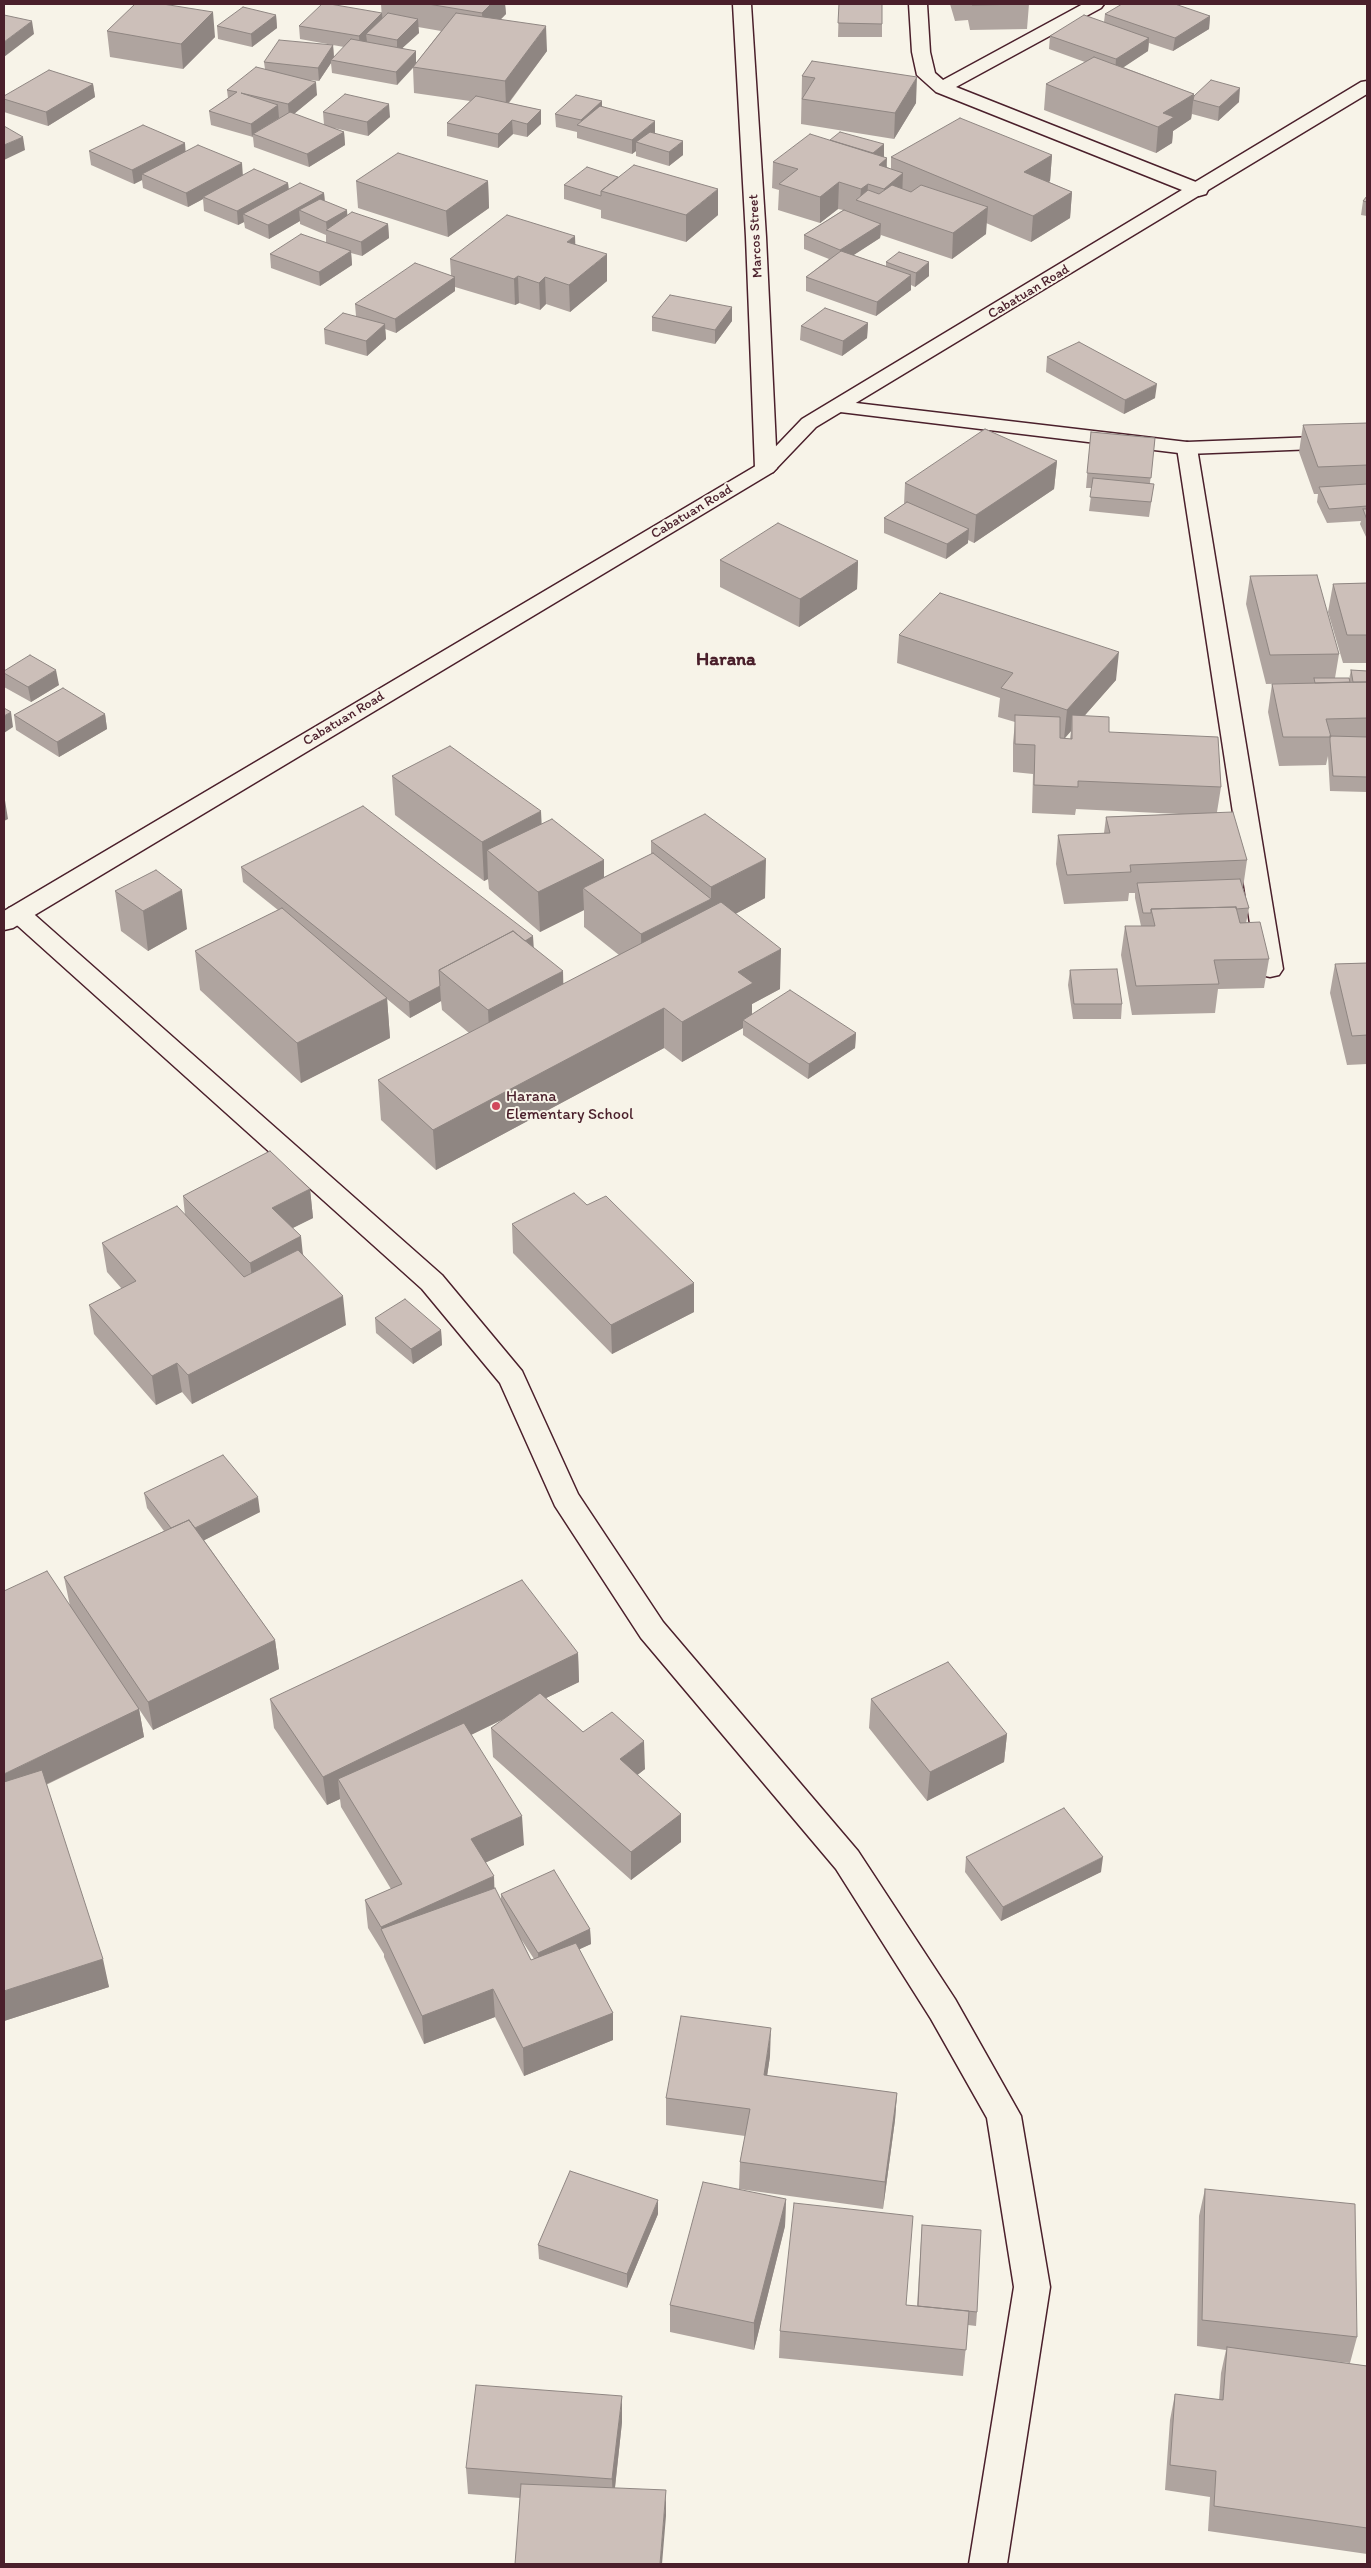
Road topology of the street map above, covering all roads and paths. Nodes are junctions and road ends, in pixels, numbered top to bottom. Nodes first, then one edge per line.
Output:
1 (742, 4) edge
2 (918, 4) edge
3 (1094, 4) edge
4 (1367, 86) edge
5 (942, 88) junction
6 (1199, 190) junction
7 (839, 407) junction
8 (1367, 441) edge
9 (1187, 448) junction
10 (766, 468) junction
11 (11, 917) edge
12 (1270, 969) edge
13 (988, 2564) edge

1 - 10 main road, Marcos Street
2 - 5 main road
3 - 5 main road
4 - 6 main road, Cabatuan Road
5 - 6 main road
6 - 7 main road, Cabatuan Road
7 - 9 main road
7 - 10 main road, Cabatuan Road
8 - 9 main road
9 - 12 main road
10 - 11 main road, Cabatuan Road
11 - 13 main road

